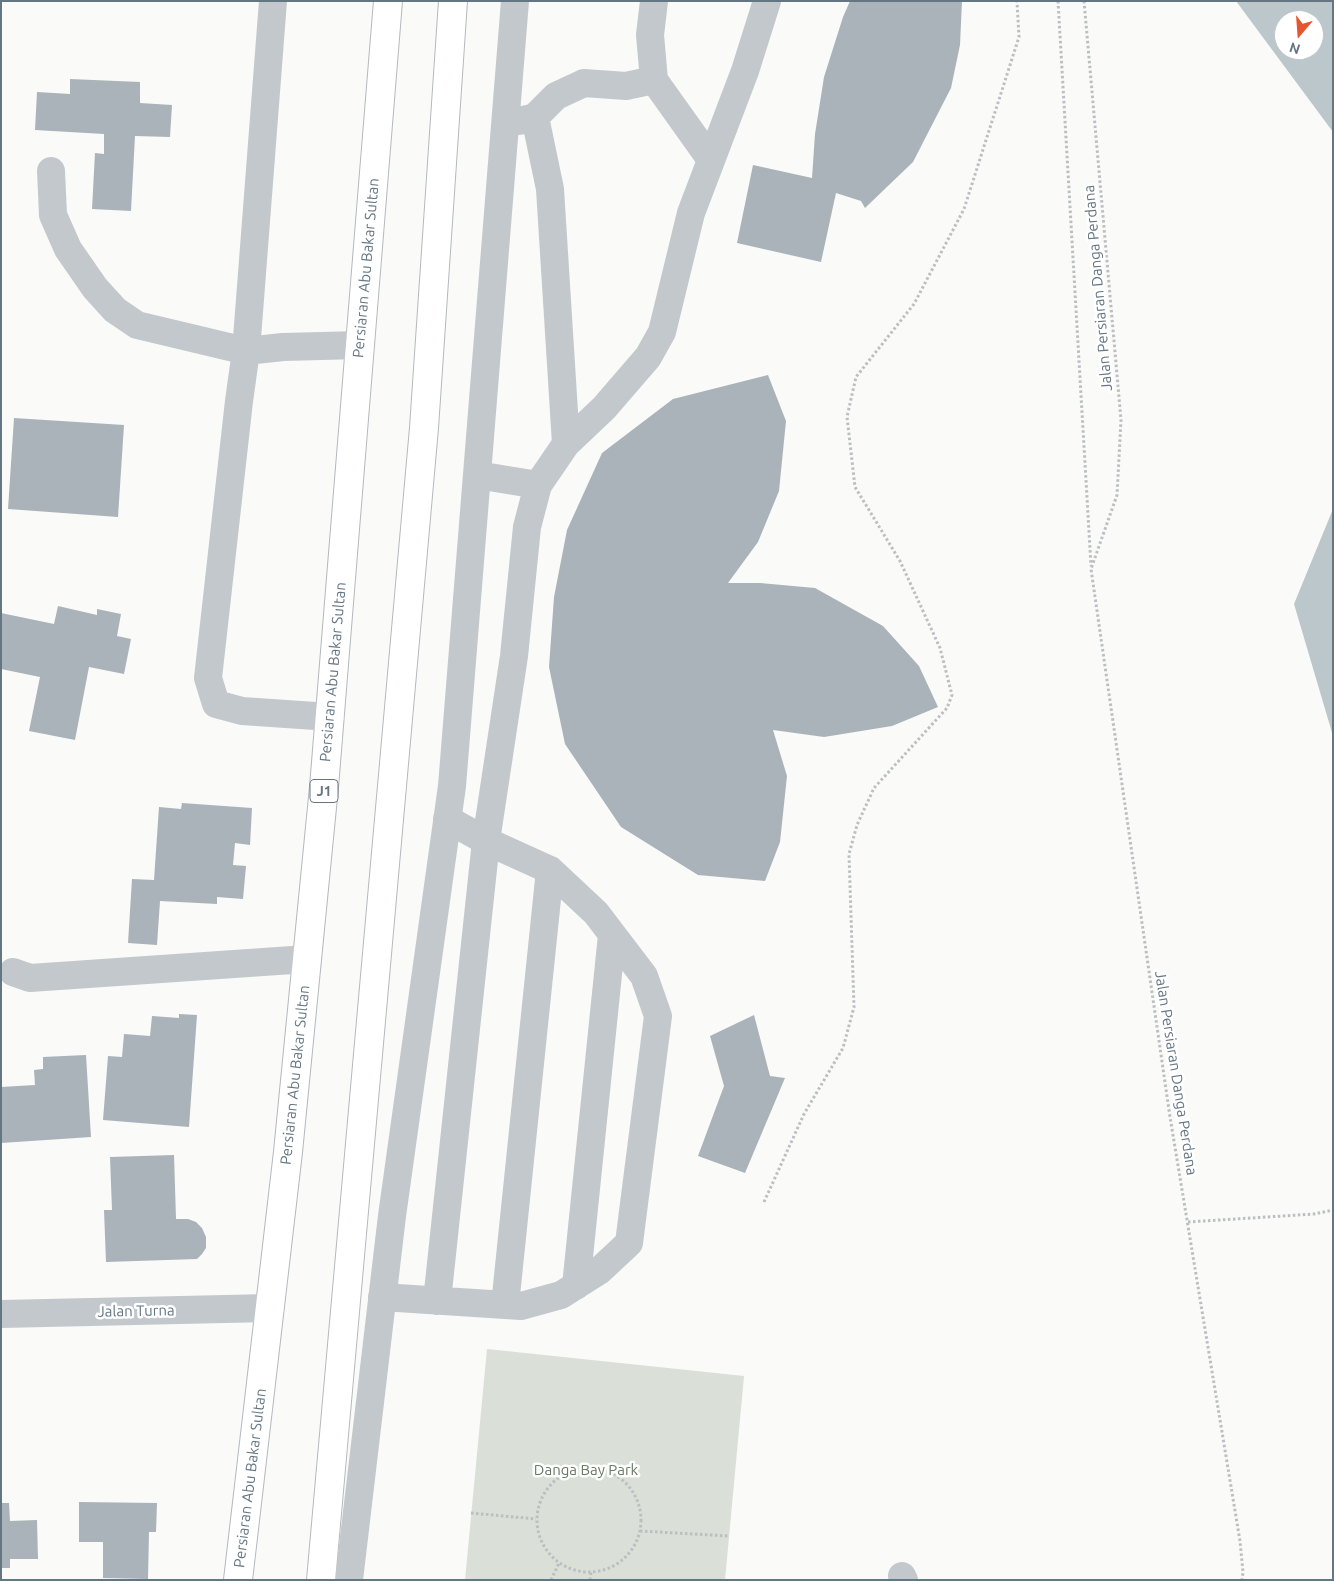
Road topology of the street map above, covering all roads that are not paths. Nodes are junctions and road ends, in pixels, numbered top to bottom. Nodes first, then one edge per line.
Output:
1 (272, 1) edge
2 (388, 1) edge
3 (453, 1) edge
4 (515, 1) edge
5 (654, 1) edge
6 (767, 1) edge
7 (654, 80) junction
8 (535, 118) junction
9 (505, 124) junction
10 (711, 160) junction
11 (51, 171) dead end
12 (360, 345) junction
13 (246, 351) junction
14 (566, 444) junction
15 (477, 475) junction
16 (538, 486) junction
17 (330, 717) junction
18 (447, 819) junction
19 (486, 841) junction
20 (550, 870) junction
21 (612, 935) junction
22 (307, 959) junction
23 (13, 972) dead end
24 (576, 1286) junction
25 (382, 1297) junction
26 (437, 1301) junction
27 (505, 1305) junction
28 (270, 1308) junction
29 (1, 1314) edge
30 (238, 1580) edge
31 (321, 1580) edge
32 (349, 1580) edge

1 - 13 street
2 - 12 highway, Persiaran Abu Bakar Sultan / J1
3 - 31 highway
4 - 9 street
5 - 7 street
6 - 10 street
7 - 8 street
7 - 10 street
8 - 9 street
8 - 14 street
9 - 15 street
10 - 14 street
11 - 13 street
12 - 13 street
12 - 17 highway, Persiaran Abu Bakar Sultan / J1
13 - 17 street
14 - 16 street
15 - 16 street
15 - 18 street
16 - 19 street
17 - 22 highway, Persiaran Abu Bakar Sultan / J1
18 - 19 street
18 - 25 street
19 - 20 street
19 - 26 street
20 - 21 street
20 - 27 street
21 - 24 street
21 - 24 street
22 - 23 street
22 - 28 highway, Persiaran Abu Bakar Sultan / J1
24 - 27 street
25 - 26 street
25 - 32 street
26 - 27 street
28 - 29 street, Jalan Turna
28 - 30 highway, Persiaran Abu Bakar Sultan / J1

